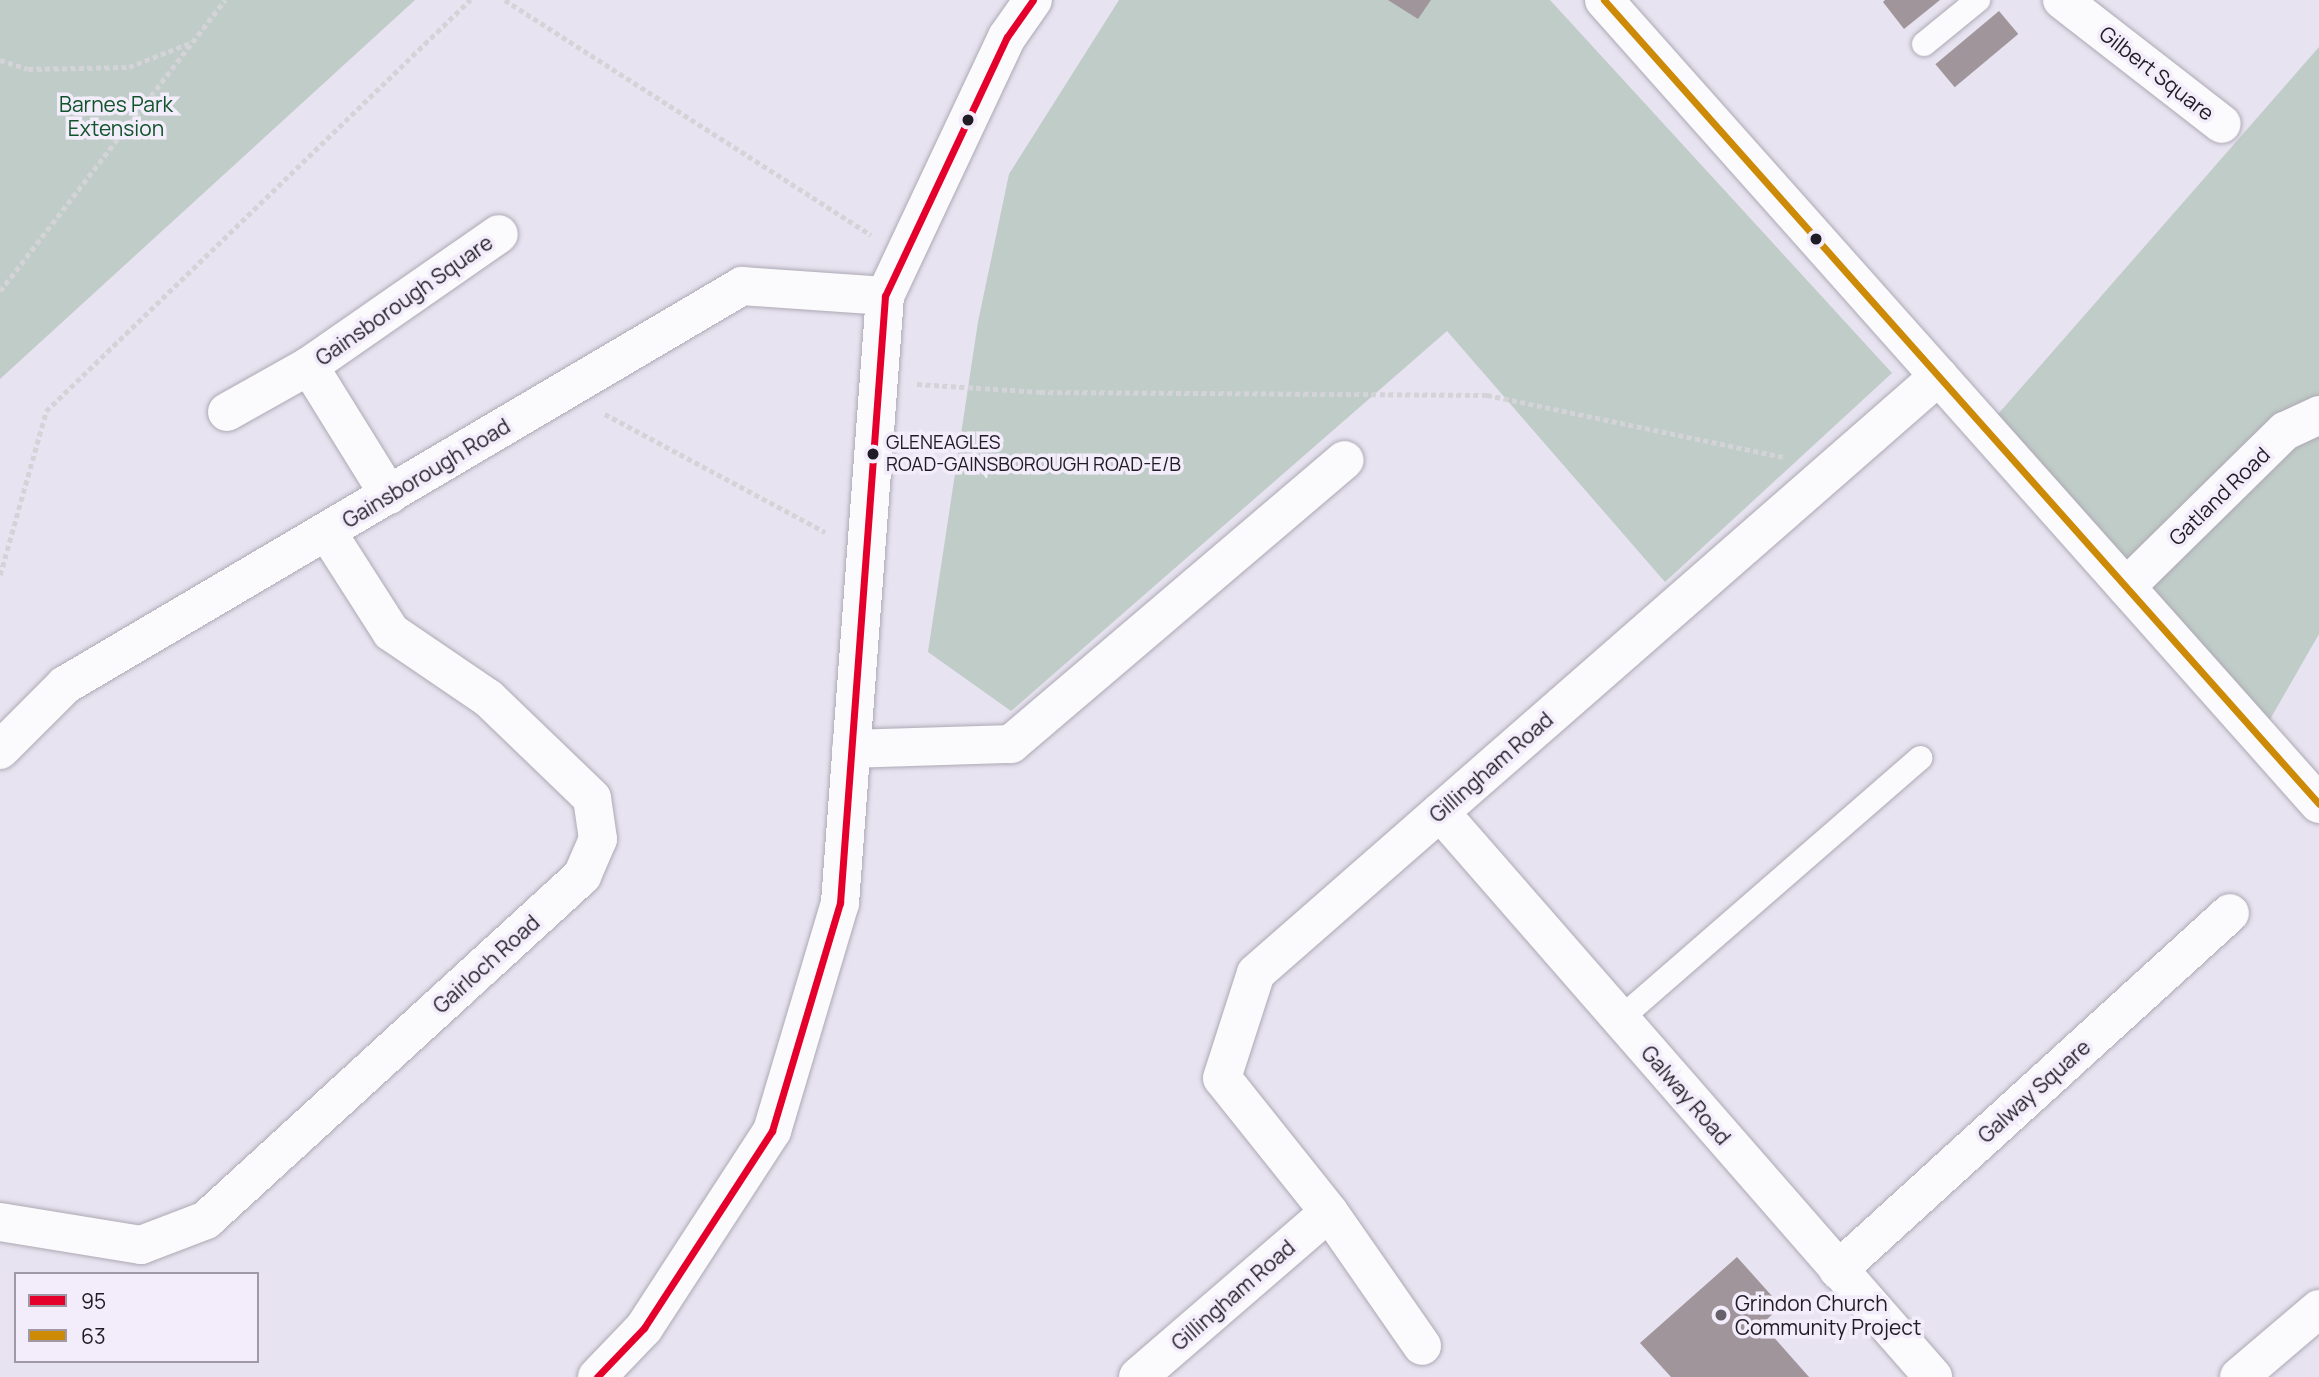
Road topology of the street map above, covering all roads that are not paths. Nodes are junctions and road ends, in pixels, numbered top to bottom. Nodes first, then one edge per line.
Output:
1 (1033, 0) edge
2 (1604, 0) edge
3 (1978, 0) edge
4 (2087, 7) edge
5 (1924, 44) dead end
6 (2222, 124) dead end
7 (499, 234) dead end
8 (885, 296) junction
9 (309, 366) junction
10 (1939, 376) junction
11 (227, 412) dead end
12 (2319, 415) edge
13 (1345, 460) dead end
14 (388, 495) junction
15 (327, 532) junction
16 (2126, 587) junction
17 (851, 749) junction
18 (0, 750) edge
19 (1920, 758) dead end
20 (2319, 804) edge
21 (1440, 812) junction
22 (2230, 913) dead end
23 (1620, 1019) junction
24 (1329, 1212) junction
25 (0, 1222) edge
26 (1838, 1270) junction
27 (2319, 1309) edge
28 (1422, 1346) dead end
29 (2242, 1376) edge
30 (597, 1377) edge
31 (1138, 1377) edge
32 (1933, 1377) edge

1 - 8 street
2 - 10 street
3 - 5 lane
4 - 6 street, Gilbert Square
7 - 9 street, Gainsborough Square
8 - 14 street, Gainsborough Road
8 - 17 street
9 - 11 street, Gainsborough Square
9 - 14 street, Gainsborough Square
10 - 16 street
10 - 21 street, Gillingham Road
12 - 16 street, Gatland Road
13 - 17 street
14 - 15 street, Gainsborough Road
15 - 18 street, Gainsborough Road
15 - 25 street, Gairloch Road
16 - 20 street
17 - 30 street
19 - 23 lane
21 - 23 street, Galway Road
21 - 24 street, Gillingham Road
22 - 26 street, Galway Square
23 - 26 street, Galway Road
24 - 28 street, Gillingham Road
24 - 31 street, Gillingham Road
26 - 32 street, Galway Road
27 - 29 street

